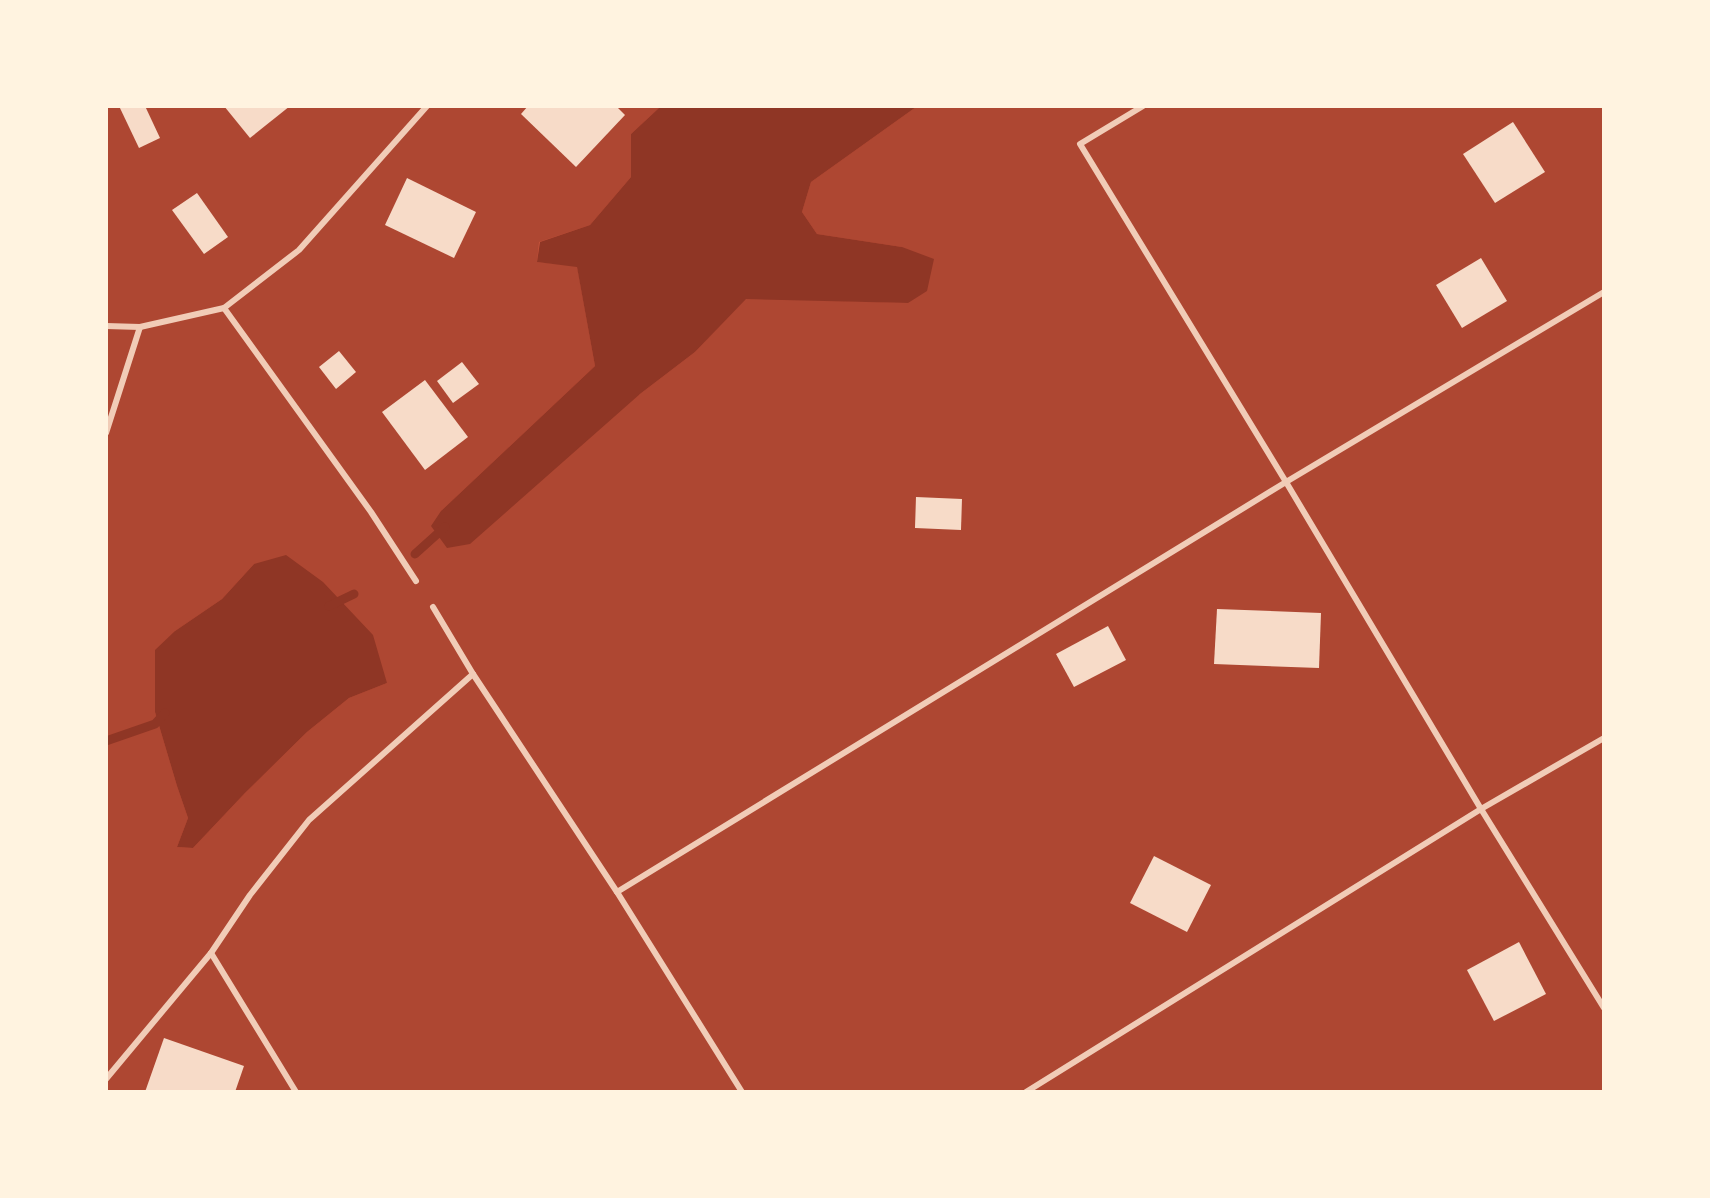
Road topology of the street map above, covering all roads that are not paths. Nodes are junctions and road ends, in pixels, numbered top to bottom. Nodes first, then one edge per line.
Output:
1 (427, 106) edge
2 (1143, 106) edge
3 (1604, 292) edge
4 (224, 308) junction
5 (106, 326) edge
6 (140, 327) junction
7 (106, 433) edge
8 (1286, 482) junction
9 (416, 581) dead end
10 (433, 607) dead end
11 (473, 674) junction
12 (1604, 738) edge
13 (1481, 809) junction
14 (617, 892) junction
15 (211, 953) junction
16 (1604, 1008) edge
17 (106, 1079) edge
18 (296, 1092) edge
19 (742, 1092) edge
20 (1026, 1092) edge

1 - 4 street
2 - 8 street
3 - 8 street
4 - 6 street
4 - 9 street
5 - 6 street
6 - 7 street
8 - 13 street
8 - 14 street
10 - 11 street
11 - 14 street
11 - 15 street
12 - 13 street
13 - 16 street
13 - 20 street
14 - 19 street
15 - 17 street
15 - 18 street

